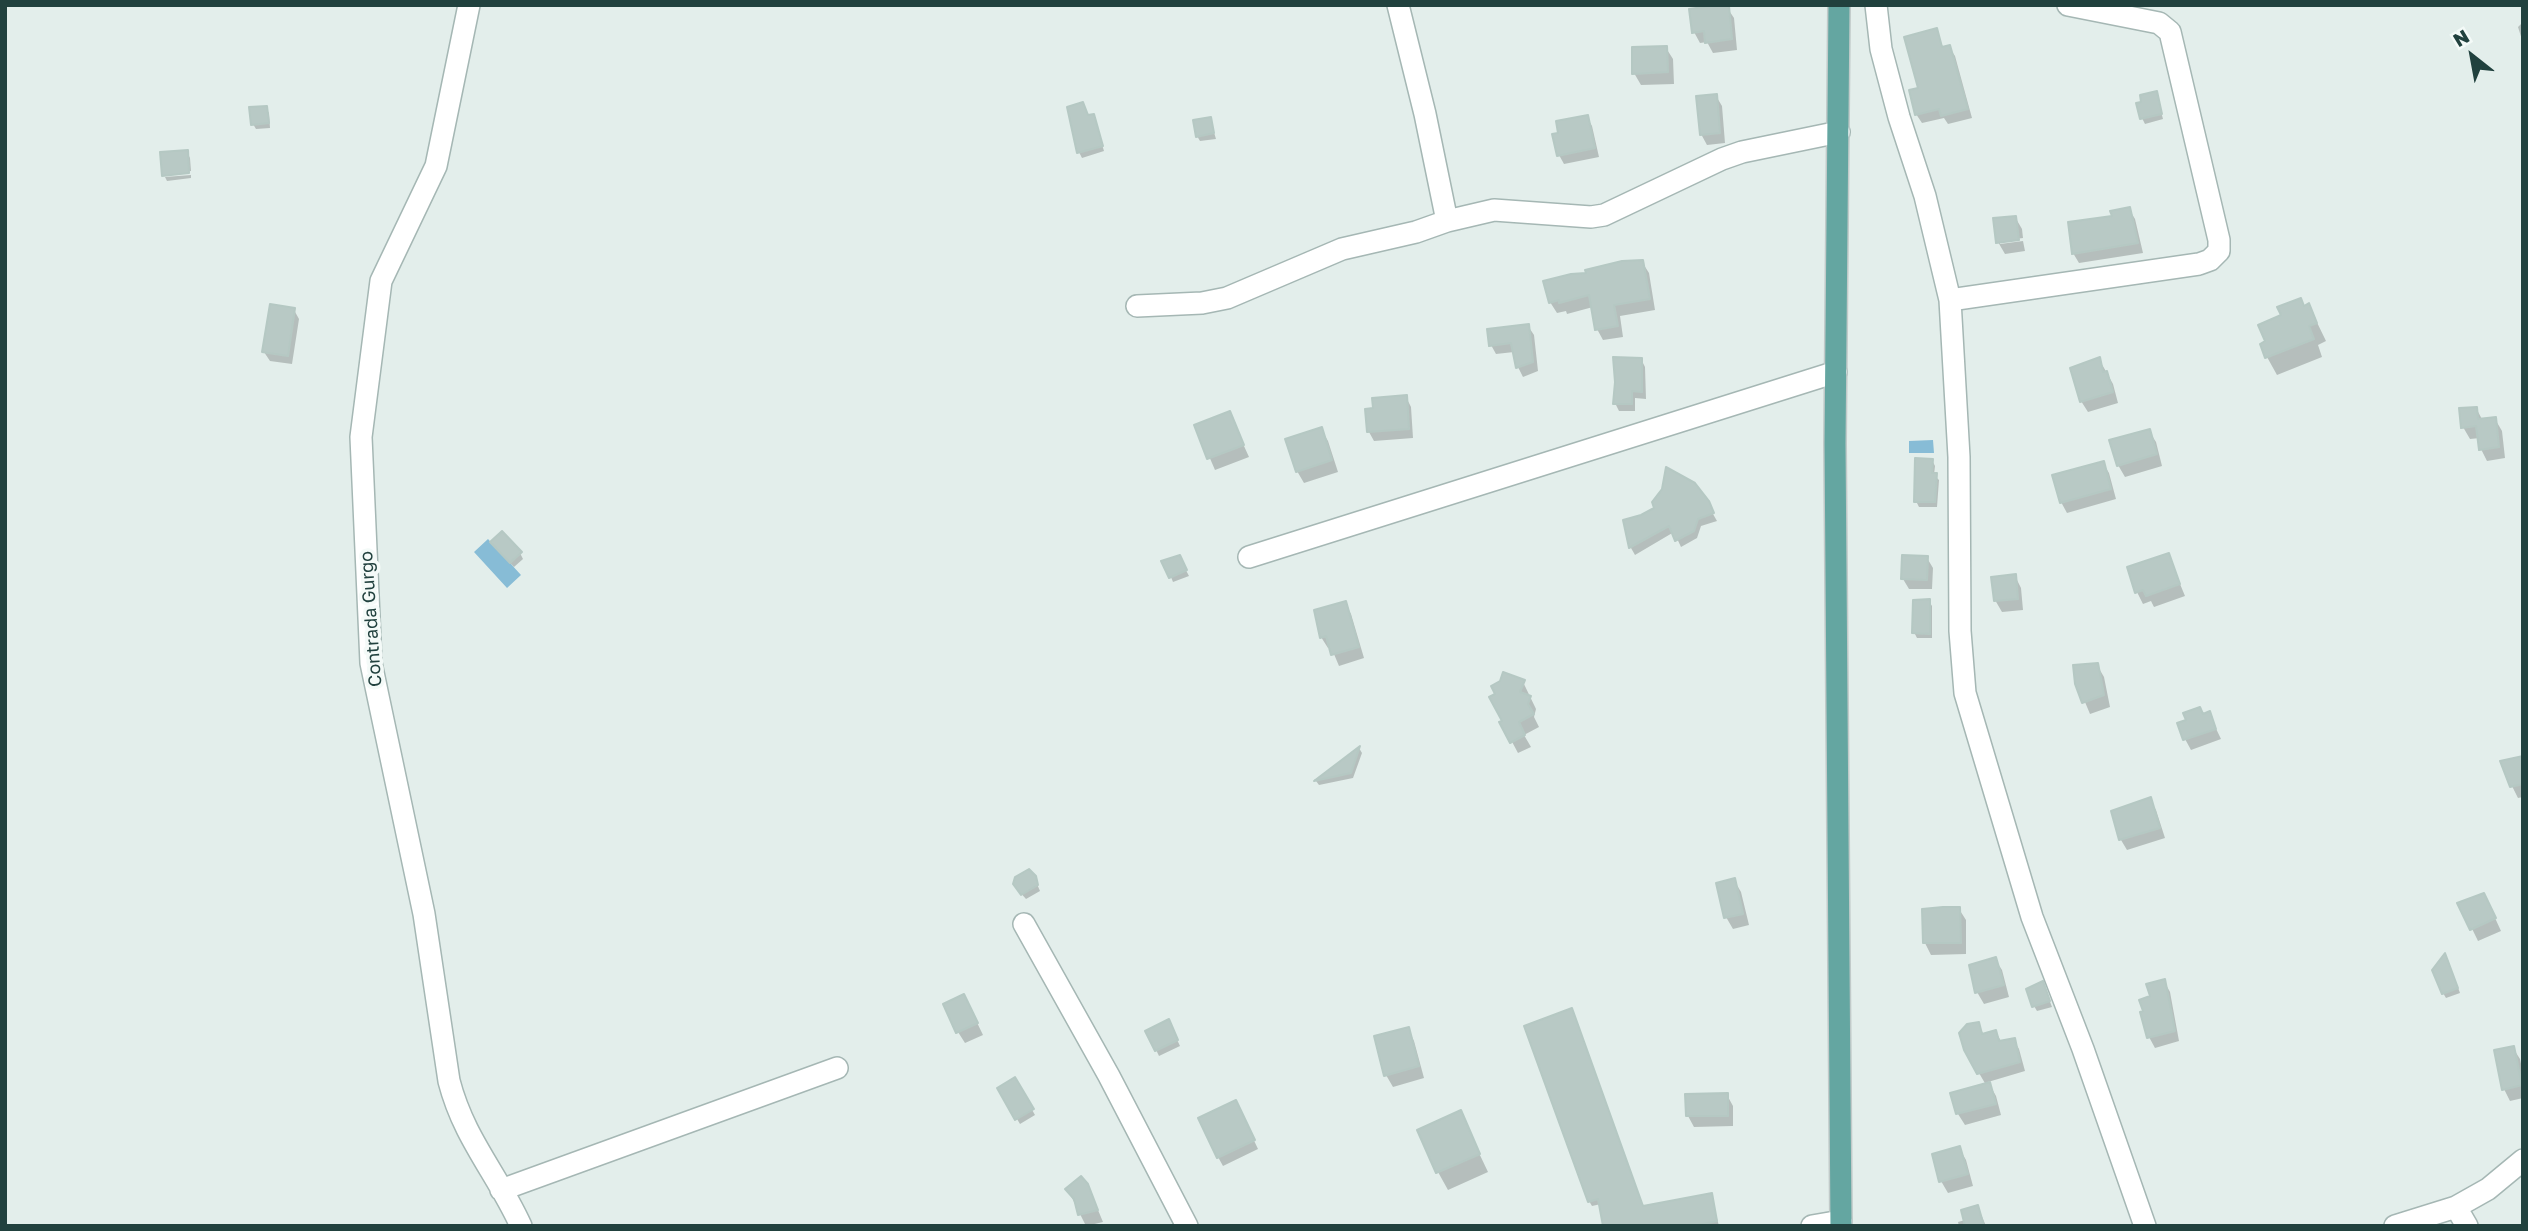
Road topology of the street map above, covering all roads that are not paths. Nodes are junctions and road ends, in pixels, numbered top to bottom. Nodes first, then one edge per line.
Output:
1 (469, 5) edge
2 (1398, 5) edge
3 (1839, 5) edge
4 (1876, 5) edge
5 (2068, 5) edge
6 (1839, 132) junction
7 (1447, 221) junction
8 (1950, 300) junction
9 (1137, 306) dead end
10 (1836, 372) junction
11 (1249, 557) dead end
12 (1024, 924) dead end
13 (837, 1068) dead end
14 (2523, 1160) edge
15 (501, 1190) junction
16 (2462, 1217) edge
17 (1841, 1223) edge
18 (521, 1226) edge
19 (1187, 1226) edge
20 (1812, 1226) edge
21 (2145, 1226) edge
22 (2395, 1226) edge

1 - 15 street, Contrada Gurgo
2 - 7 street
3 - 6 main road
4 - 8 street
5 - 8 street
6 - 7 street
6 - 10 main road
7 - 9 street
8 - 21 street
10 - 11 street
10 - 17 main road
12 - 19 street
13 - 15 street
14 - 16 street
15 - 18 street, Contrada Gurgo
16 - 22 street
17 - 20 street

